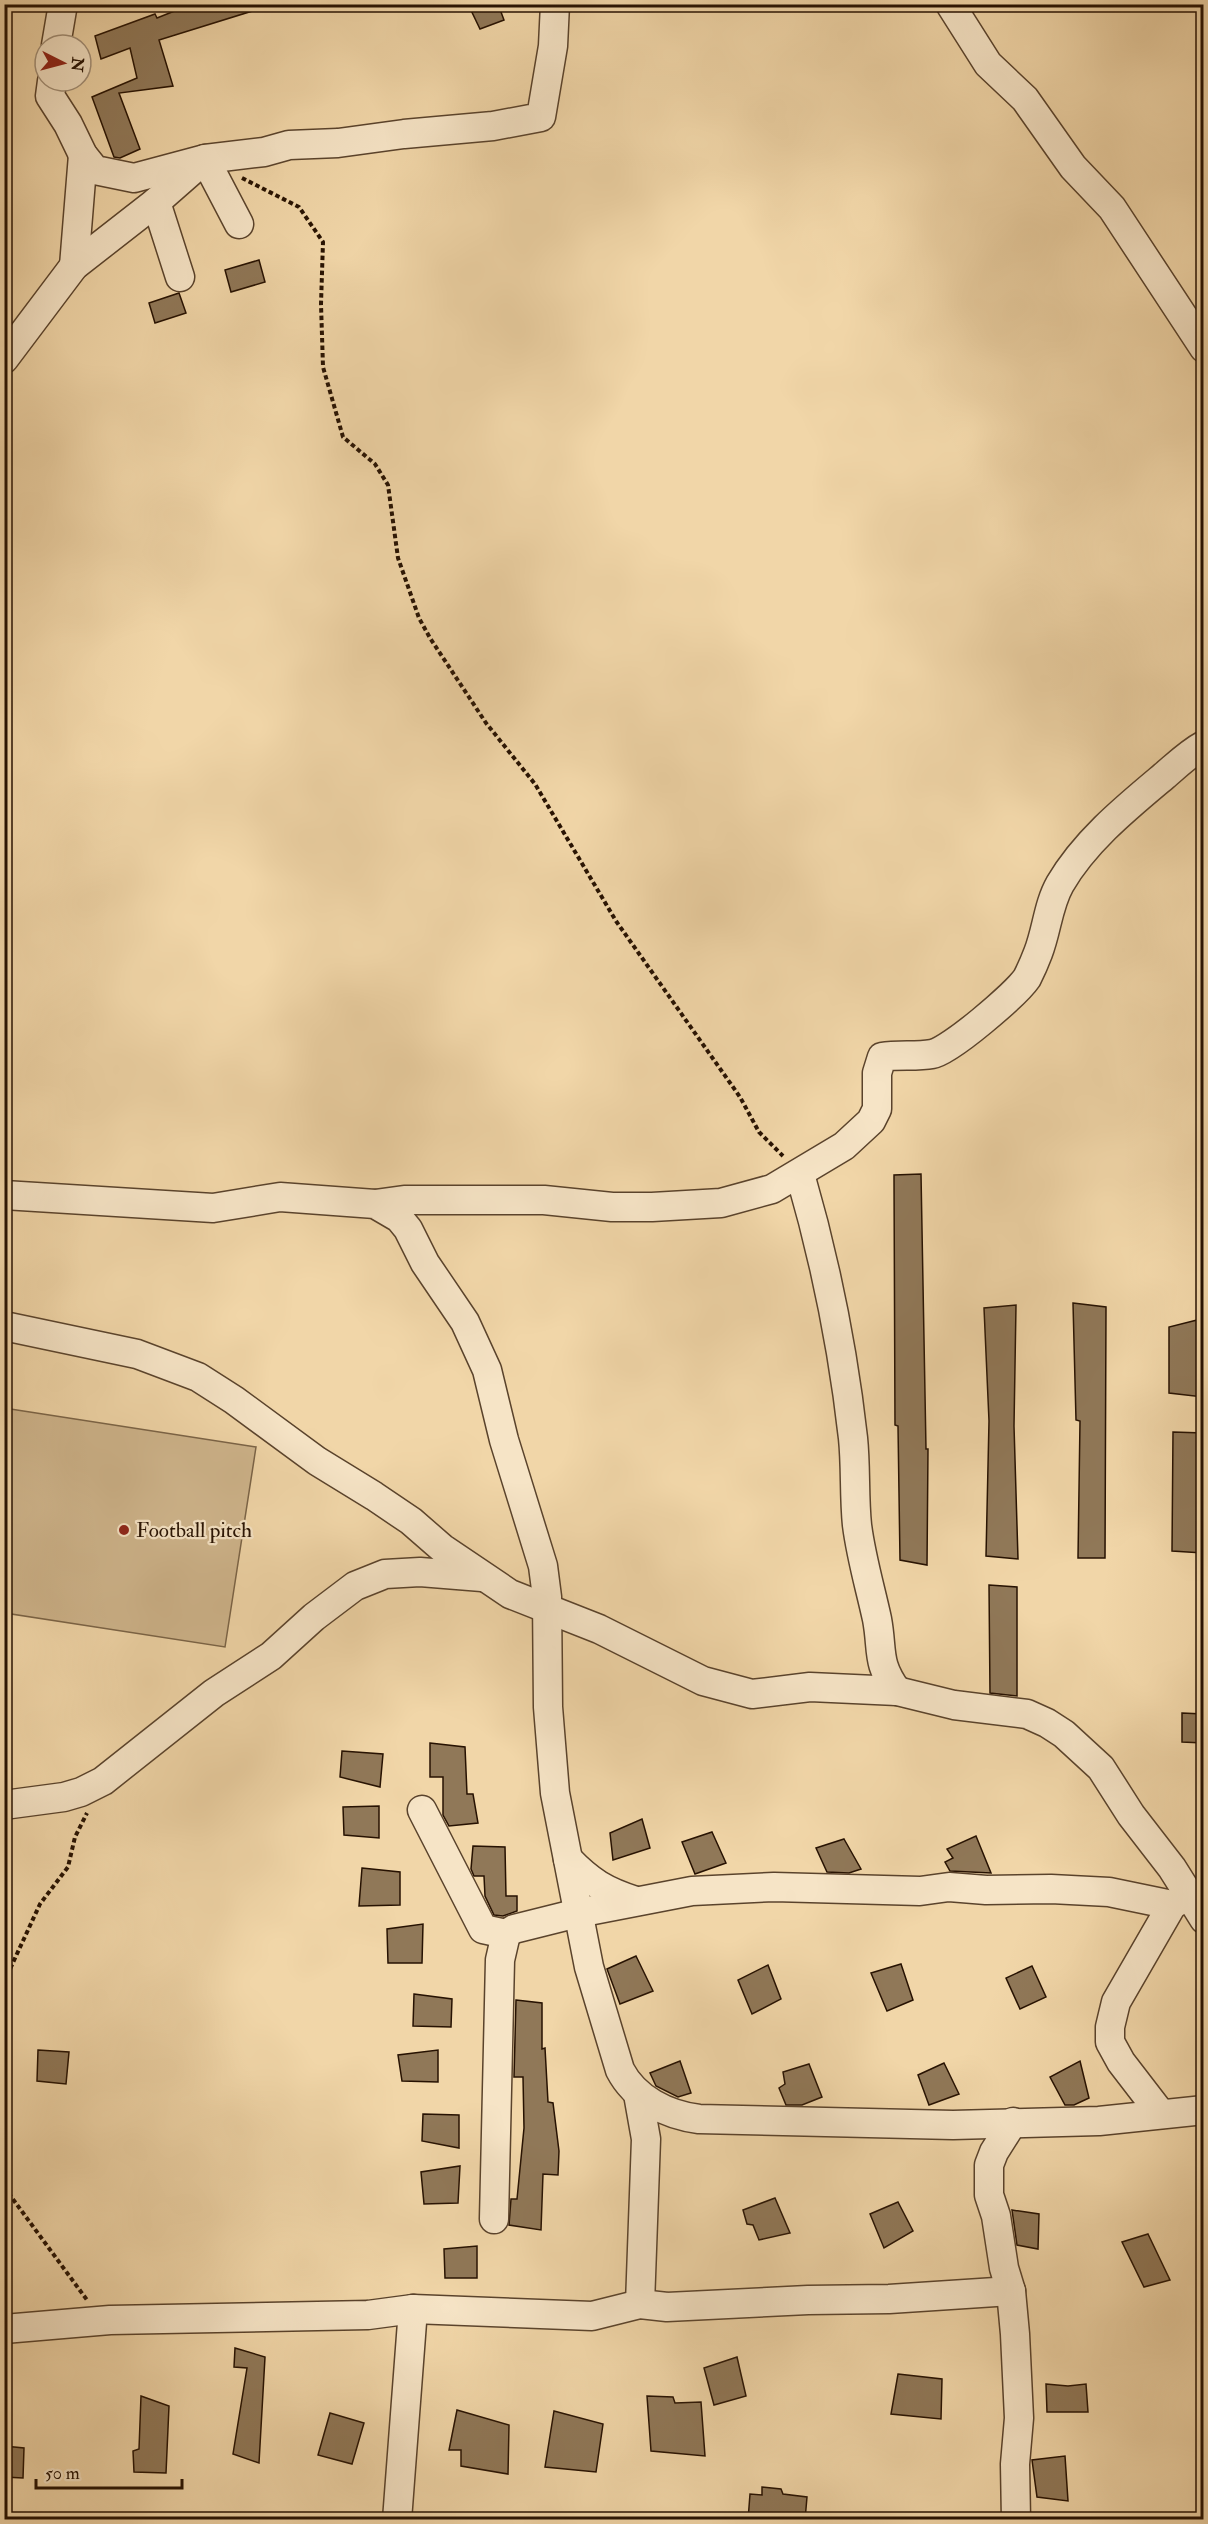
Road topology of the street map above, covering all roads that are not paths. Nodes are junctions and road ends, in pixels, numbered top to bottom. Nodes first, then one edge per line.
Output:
1 (63, 4) edge
2 (555, 4) edge
3 (950, 4) edge
4 (58, 33) edge
5 (50, 93) edge
6 (83, 154) junction
7 (205, 159) junction
8 (156, 202) junction
9 (239, 224) dead end
10 (74, 267) junction
11 (180, 277) dead end
12 (1203, 348) edge
13 (4, 358) edge
14 (1203, 745) edge
15 (800, 1174) junction
16 (4, 1195) edge
17 (375, 1204) junction
18 (4, 1326) edge
19 (484, 1578) junction
20 (546, 1607) junction
21 (897, 1691) junction
22 (4, 1805) edge
23 (422, 1810) dead end
24 (568, 1859) junction
25 (1188, 1898) edge
26 (636, 1901) junction
27 (578, 1913) junction
28 (1203, 1919) edge
29 (506, 1935) junction
30 (638, 2094) junction
31 (1203, 2110) edge
32 (1161, 2114) junction
33 (682, 2117) junction
34 (1013, 2122) junction
35 (953, 2125) junction
36 (646, 2139) junction
37 (989, 2165) junction
38 (494, 2219) dead end
39 (1011, 2291) junction
40 (640, 2304) junction
41 (413, 2309) junction
42 (4, 2329) edge
43 (397, 2520) edge
44 (1016, 2520) edge

1 - 4 street
2 - 7 street
3 - 12 street
5 - 6 street
6 - 7 street
6 - 10 street
7 - 8 street
7 - 9 street
8 - 10 street
8 - 11 street
10 - 13 street
14 - 15 street
15 - 17 street
15 - 21 street
16 - 17 street
17 - 20 street
18 - 19 street
19 - 20 street
19 - 22 street
20 - 21 street
20 - 24 street
21 - 25 street
23 - 29 street
24 - 26 street
24 - 27 street
25 - 26 street
25 - 28 street
25 - 32 street
26 - 27 street
27 - 29 street
27 - 30 street
29 - 38 street
30 - 33 street
30 - 36 street
31 - 32 street
32 - 34 street
33 - 35 street
33 - 36 street
34 - 35 street
34 - 37 street
35 - 37 street
36 - 40 street
37 - 39 street
39 - 40 street
39 - 44 street
40 - 41 street
41 - 42 street
41 - 43 street

